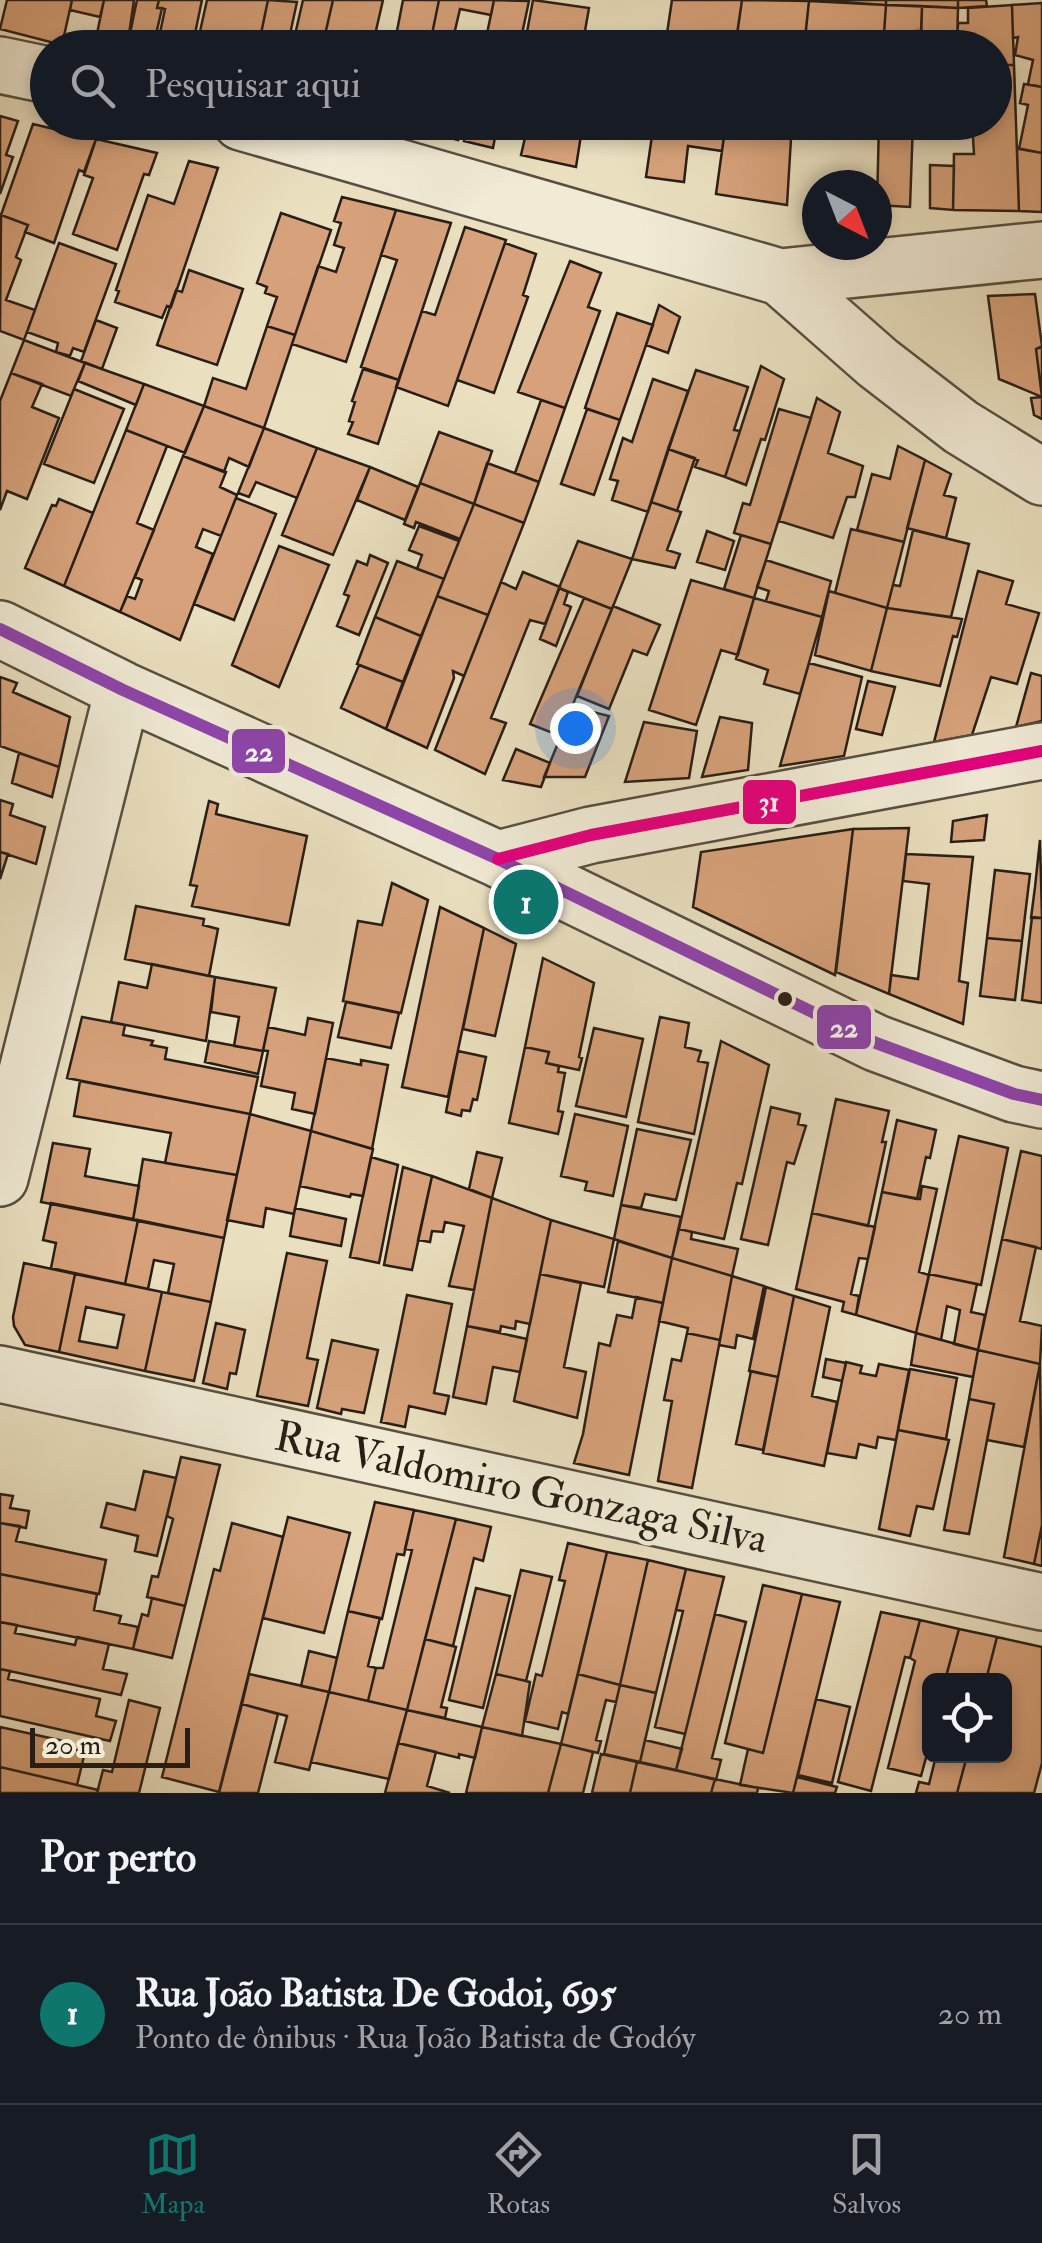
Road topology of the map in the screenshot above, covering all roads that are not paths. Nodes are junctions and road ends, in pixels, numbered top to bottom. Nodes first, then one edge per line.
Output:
1 (0, 65) edge
2 (30, 71) edge
3 (304, 140) edge
4 (1042, 250) edge
5 (780, 278) junction
6 (1042, 477) edge
7 (0, 629) edge
8 (123, 690) junction
9 (1042, 752) edge
10 (498, 858) junction
11 (1042, 1100) edge
12 (0, 1178) edge
13 (0, 1374) edge
14 (1042, 1602) edge

1 - 2 street
3 - 5 street
4 - 5 street
5 - 6 street
7 - 8 street
8 - 10 street
8 - 12 street
9 - 10 street
10 - 11 street
13 - 14 street, Rua Valdomiro Gonzaga Silva

